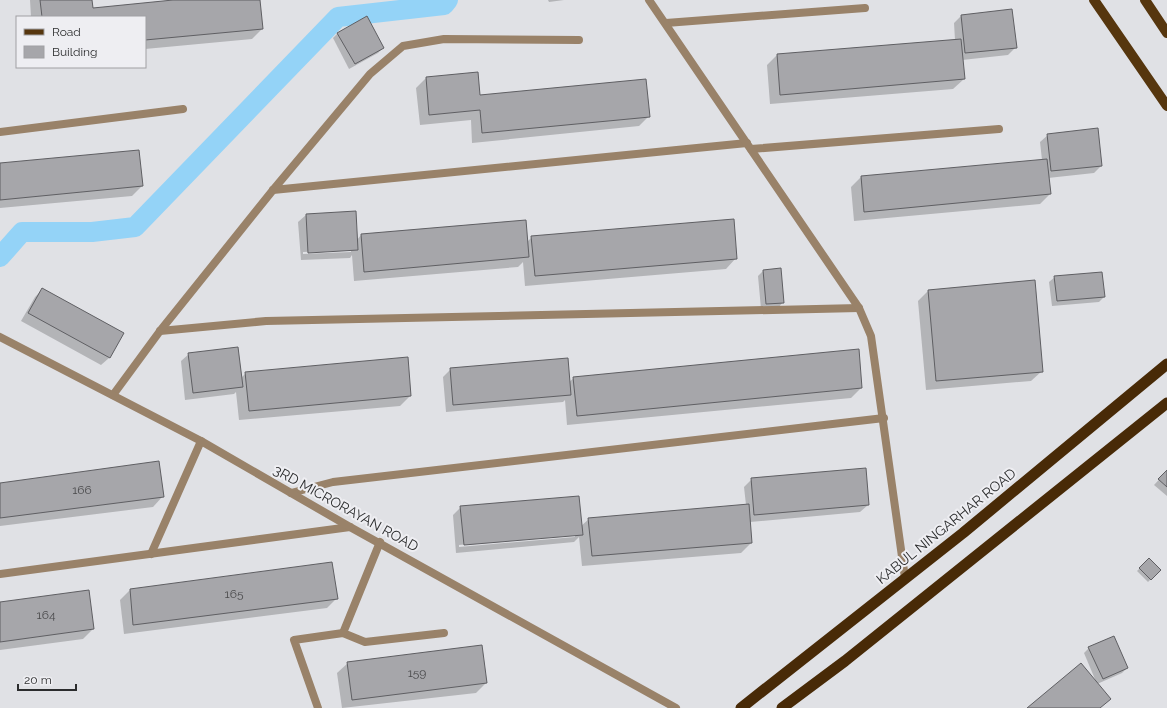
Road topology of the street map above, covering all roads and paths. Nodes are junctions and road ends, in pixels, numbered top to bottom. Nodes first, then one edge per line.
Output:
1 (649, 0) edge
2 (1094, 0) edge
3 (1144, 0) edge
4 (865, 8) dead end
5 (666, 23) junction
6 (1167, 32) edge
7 (579, 40) dead end
8 (1167, 106) edge
9 (183, 109) dead end
10 (999, 129) dead end
11 (0, 132) edge
12 (749, 146) junction
13 (273, 190) junction
14 (859, 308) junction
15 (160, 331) junction
16 (0, 337) edge
17 (1167, 364) edge
18 (113, 395) junction
19 (1166, 406) edge
20 (884, 418) junction
21 (201, 441) junction
22 (290, 493) junction
23 (350, 527) junction
24 (380, 542) junction
25 (151, 554) junction
26 (0, 574) edge
27 (905, 578) junction
28 (343, 633) junction
29 (444, 633) dead end
30 (318, 708) edge
31 (676, 708) edge
32 (741, 708) edge
33 (782, 708) edge

1 - 5 street
2 - 8 main road
3 - 6 main road
4 - 5 street
5 - 12 street
7 - 13 street
9 - 11 street
10 - 12 street
12 - 13 street
12 - 14 street
13 - 15 street
14 - 15 street
14 - 20 street
15 - 18 street
16 - 18 street, 3RD MICRORAYAN ROAD
17 - 27 highway, KABUL NINGARHAR ROAD
18 - 21 street, 3RD MICRORAYAN ROAD
19 - 33 highway
20 - 22 street
20 - 27 street
21 - 22 street, 3RD MICRORAYAN ROAD
21 - 25 street
22 - 23 street, 3RD MICRORAYAN ROAD
23 - 24 street, 3RD MICRORAYAN ROAD
23 - 25 street
24 - 28 street
24 - 31 street, 3RD MICRORAYAN ROAD
25 - 26 street
27 - 32 highway, KABUL NINGARHAR ROAD
28 - 29 street
28 - 30 street

